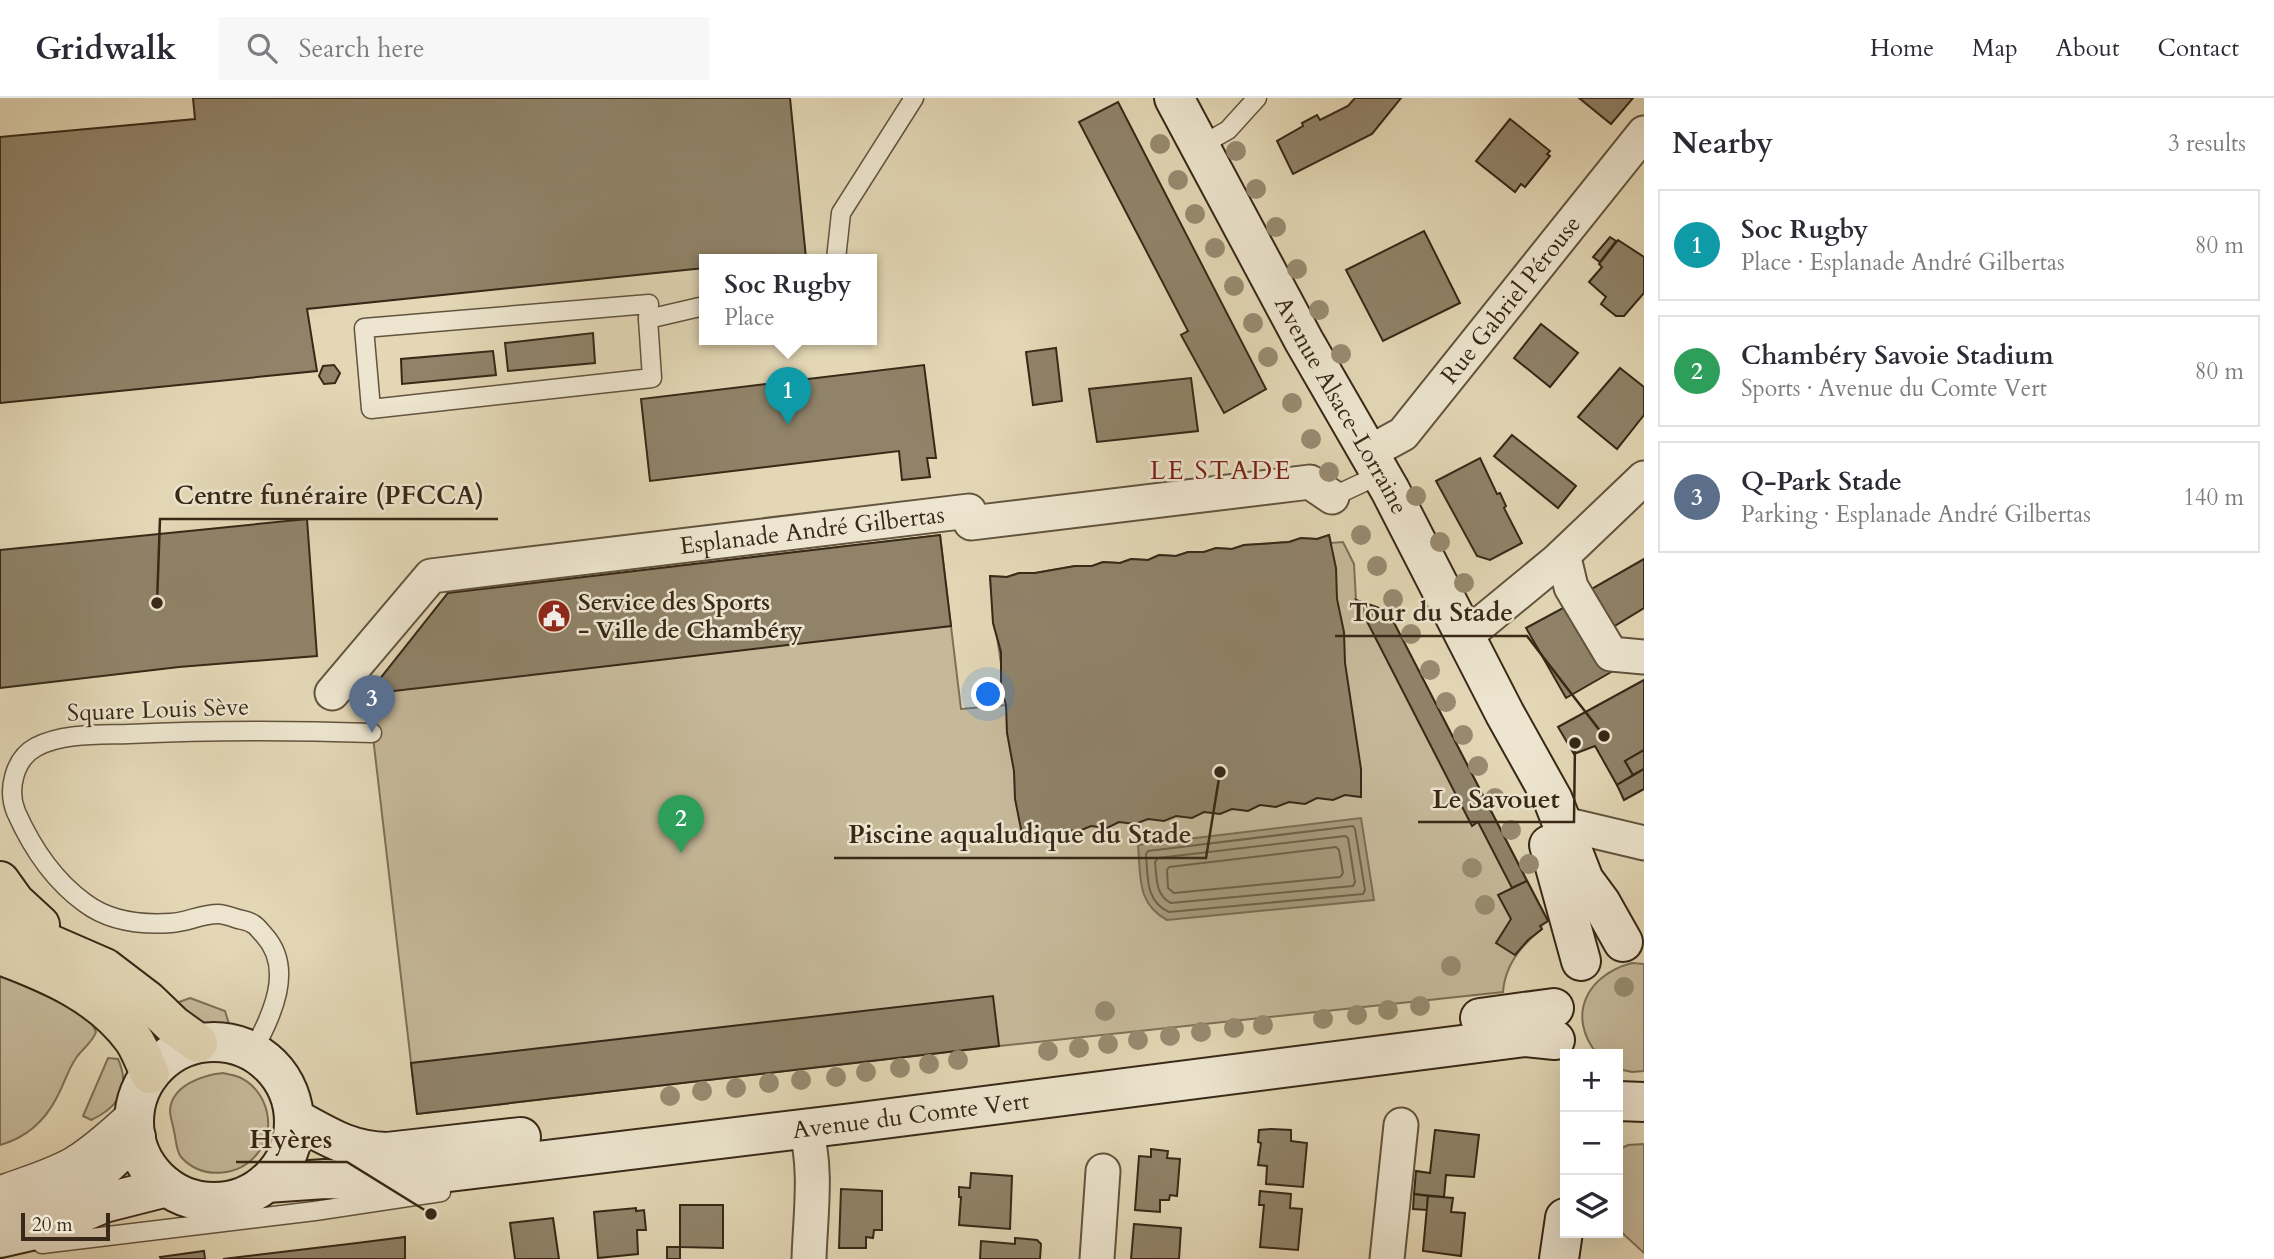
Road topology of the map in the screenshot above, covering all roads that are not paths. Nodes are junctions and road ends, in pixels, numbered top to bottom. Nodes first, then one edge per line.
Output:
1 (914, 98) edge
2 (1174, 98) edge
3 (1256, 98) edge
4 (1644, 134) edge
5 (1200, 146) junction
6 (837, 254) edge
7 (699, 307) edge
8 (648, 319) junction
9 (1374, 464) junction
10 (1644, 478) edge
11 (1332, 497) joint
12 (1566, 566) dead end
13 (1467, 635) junction
14 (1644, 657) edge
15 (332, 693) dead end
16 (1505, 714) junction
17 (372, 733) dead end
18 (1564, 824) junction
19 (1644, 843) edge
20 (0, 881) edge
21 (0, 914) edge
22 (1635, 937) edge
23 (70, 953) junction
24 (0, 955) edge
25 (1581, 961) junction
26 (198, 1043) junction
27 (1546, 1046) edge
28 (252, 1053) junction
29 (1623, 1101) edge
30 (1644, 1102) edge
31 (141, 1105) junction
32 (295, 1118) junction
33 (1401, 1125) dead end
34 (808, 1135) junction
35 (1103, 1171) dead end
36 (266, 1183) junction
37 (0, 1185) edge
38 (482, 1186) dead end
39 (167, 1187) junction
40 (454, 1189) dead end
41 (0, 1205) edge
42 (1562, 1238) edge
43 (0, 1239) edge
44 (809, 1259) edge
45 (1097, 1259) edge
46 (1387, 1259) edge
47 (1559, 1259) edge

1 - 6 lane
2 - 5 main road, Avenue Alsace-Lorraine
3 - 5 lane
4 - 9 street, Rue Gabriel Pérouse
5 - 9 main road, Avenue Alsace-Lorraine
7 - 8 lane
8 - 8 lane
9 - 11 lane
9 - 13 main road, Avenue Alsace-Lorraine
10 - 13 street
11 - 15 street, Esplanade André Gilbertas
12 - 14 street
13 - 16 main road, Avenue Alsace-Lorraine
16 - 18 main road, Avenue Alsace-Lorraine
16 - 25 main road, Avenue Alsace-Lorraine
17 - 28 lane, Square Louis Sève
18 - 19 street
18 - 22 main road, Avenue Alsace-Lorraine
20 - 23 main road
21 - 23 main road
22 - 25 main road
23 - 26 main road
24 - 31 main road
25 - 27 main road
26 - 28 main road
26 - 31 main road
27 - 32 main road, Avenue du Comte Vert
27 - 34 main road, Avenue du Comte Vert
28 - 32 main road
29 - 30 main road
31 - 37 lane
31 - 39 main road
31 - 41 main road
32 - 36 main road
33 - 46 street
34 - 36 main road, Avenue du Comte Vert
34 - 38 lane
34 - 44 street
35 - 45 street
36 - 39 main road
39 - 43 main road
40 - 43 lane
42 - 47 main road

